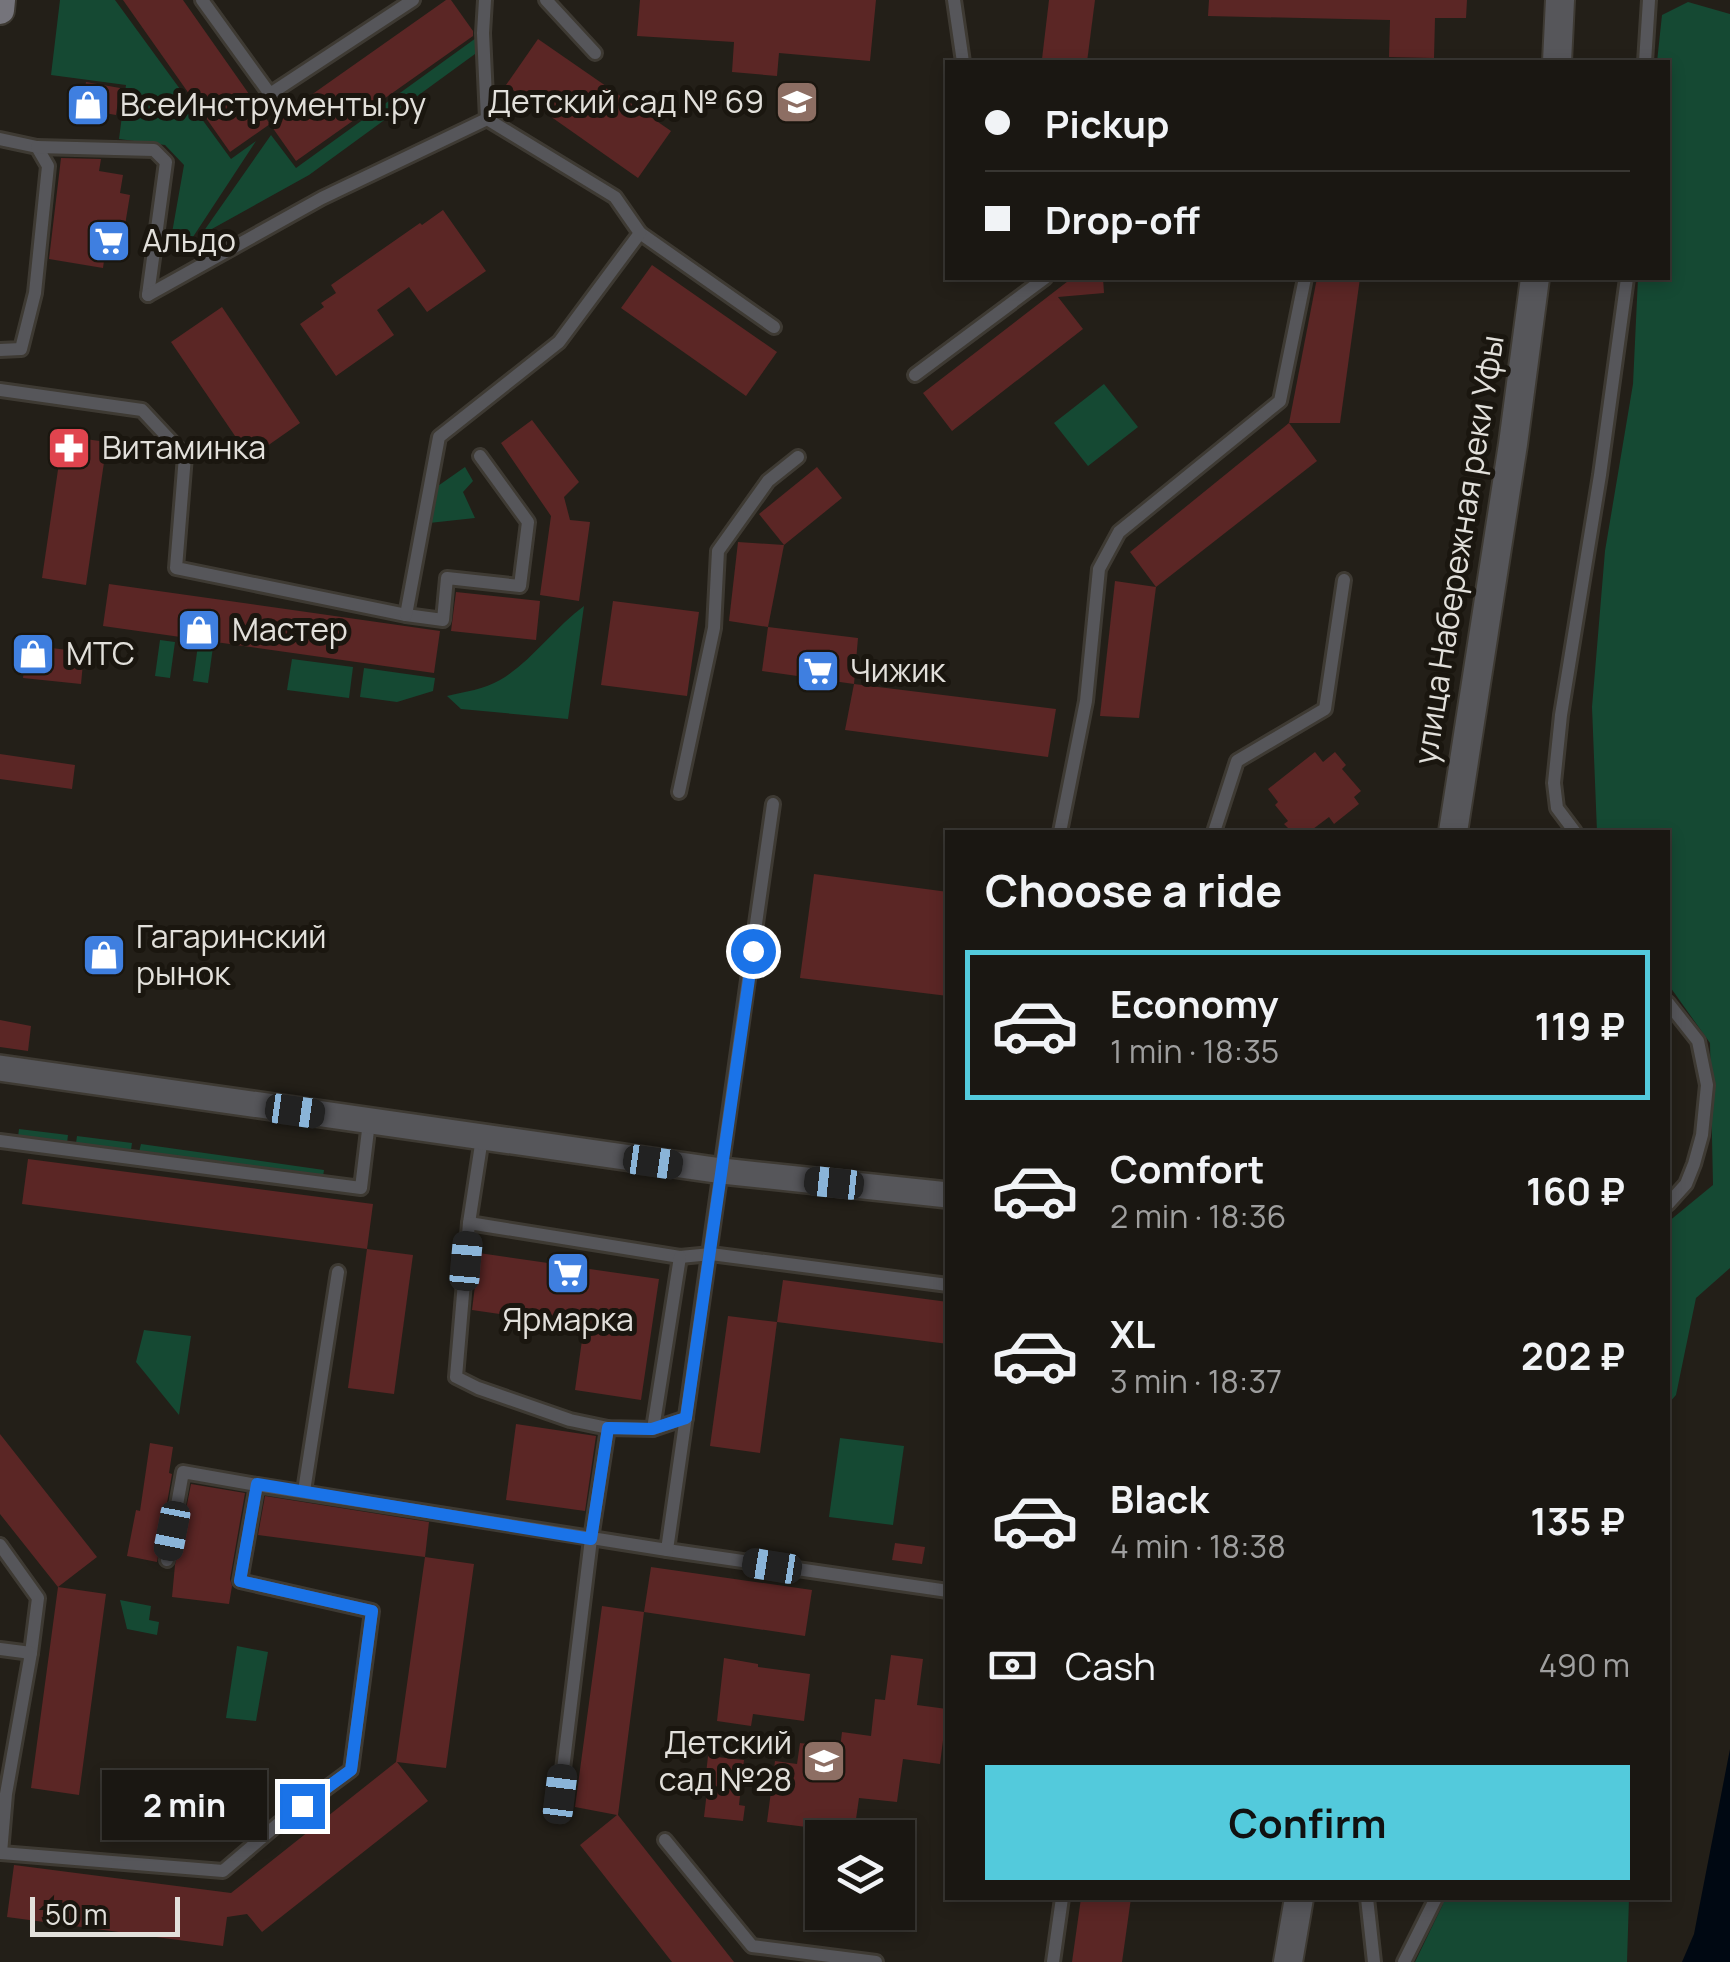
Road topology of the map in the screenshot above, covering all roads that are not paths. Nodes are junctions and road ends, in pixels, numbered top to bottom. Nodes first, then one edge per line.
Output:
1 (1, 0) edge
2 (202, 0) edge
3 (413, 0) edge
4 (486, 0) edge
5 (546, 0) edge
6 (954, 0) edge
7 (1560, 0) edge
8 (1648, 0) edge
9 (0, 10) edge
10 (594, 53) dead end
11 (963, 60) edge
12 (1557, 60) edge
13 (1644, 60) edge
14 (487, 119) junction
15 (0, 138) edge
16 (37, 147) junction
17 (640, 234) junction
18 (1042, 280) edge
19 (1305, 280) edge
20 (1534, 280) edge
21 (1628, 280) edge
22 (774, 328) dead end
23 (0, 350) edge
24 (915, 375) dead end
25 (0, 390) edge
26 (480, 456) dead end
27 (798, 457) dead end
28 (1344, 580) dead end
29 (406, 614) junction
30 (679, 792) dead end
31 (774, 804) dead end
32 (1060, 830) edge
33 (1215, 830) edge
34 (1453, 830) edge
35 (1574, 830) edge
36 (1670, 1005) edge
37 (0, 1068) edge
38 (369, 1122) junction
39 (482, 1138) junction
40 (0, 1141) edge
41 (722, 1171) junction
42 (945, 1195) edge
43 (1670, 1202) edge
44 (469, 1222) junction
45 (711, 1254) junction
46 (680, 1257) junction
47 (338, 1272) dead end
48 (945, 1285) edge
49 (686, 1418) junction
50 (608, 1428) junction
51 (652, 1429) junction
52 (257, 1484) junction
53 (304, 1491) junction
54 (591, 1539) junction
55 (0, 1545) edge
56 (667, 1550) junction
57 (166, 1560) dead end
58 (945, 1591) edge
59 (0, 1649) edge
60 (31, 1653) junction
61 (3, 1793) edge
62 (560, 1794) dead end
63 (666, 1840) dead end
64 (1, 1854) edge
65 (1062, 1900) edge
66 (1299, 1900) edge
67 (1367, 1900) edge
68 (1435, 1900) edge
69 (876, 1962) edge
70 (1053, 1962) edge
71 (1288, 1962) edge
72 (1374, 1962) edge
73 (1404, 1962) edge

1 - 9 main road
2 - 3 lane
4 - 14 lane
5 - 10 lane
6 - 11 lane
7 - 12 street
8 - 13 lane
14 - 16 lane
14 - 17 lane
15 - 16 lane
16 - 23 lane
17 - 22 lane
17 - 29 lane
18 - 24 lane
19 - 32 lane
20 - 34 street, улица Набережная реки Уфы
21 - 35 lane
25 - 29 lane
26 - 29 lane
27 - 30 lane
28 - 33 lane
31 - 41 lane
36 - 43 lane
37 - 38 street
38 - 39 street
38 - 40 lane
39 - 41 street
39 - 44 lane
41 - 42 street
41 - 45 lane
44 - 46 lane
44 - 50 lane
45 - 46 lane
45 - 48 lane
45 - 49 lane
46 - 51 lane
47 - 53 lane
49 - 51 lane
49 - 56 lane
50 - 51 lane
50 - 54 lane
52 - 53 lane
52 - 57 lane
52 - 64 lane
53 - 54 lane
54 - 56 lane
54 - 62 lane
55 - 60 lane
56 - 58 lane
59 - 60 lane
60 - 61 lane
61 - 64 lane
63 - 69 lane
65 - 70 lane
66 - 71 street
67 - 72 lane
68 - 73 lane

